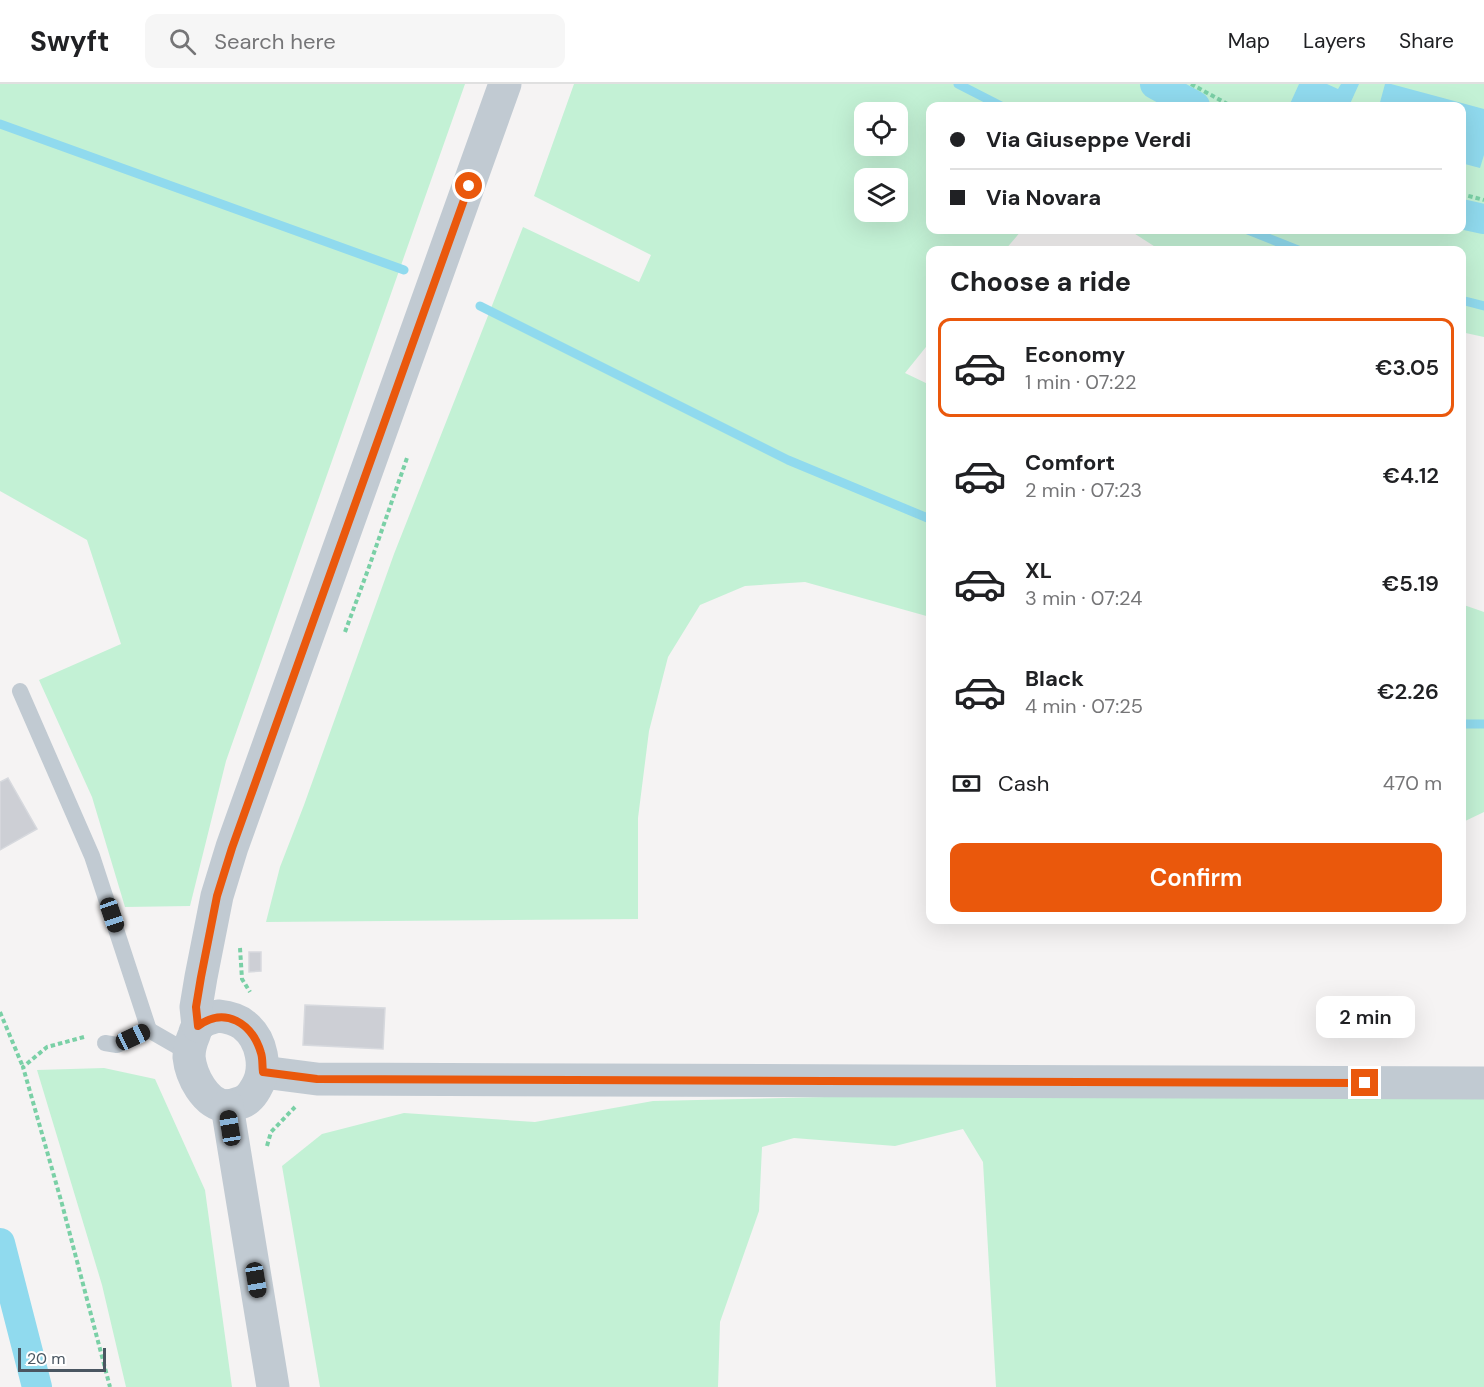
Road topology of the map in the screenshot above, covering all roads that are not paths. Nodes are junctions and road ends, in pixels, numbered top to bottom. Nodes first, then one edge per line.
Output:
1 (506, 84) edge
2 (20, 691) dead end
3 (217, 1024) junction
4 (149, 1030) junction
5 (111, 1044) road end
6 (263, 1072) junction
7 (1484, 1083) edge
8 (227, 1106) junction
9 (273, 1387) edge

1 - 3 street
2 - 4 lane
3 - 4 lane
3 - 6 street
3 - 8 street
4 - 5 lane
6 - 7 street
6 - 8 street
8 - 9 street

